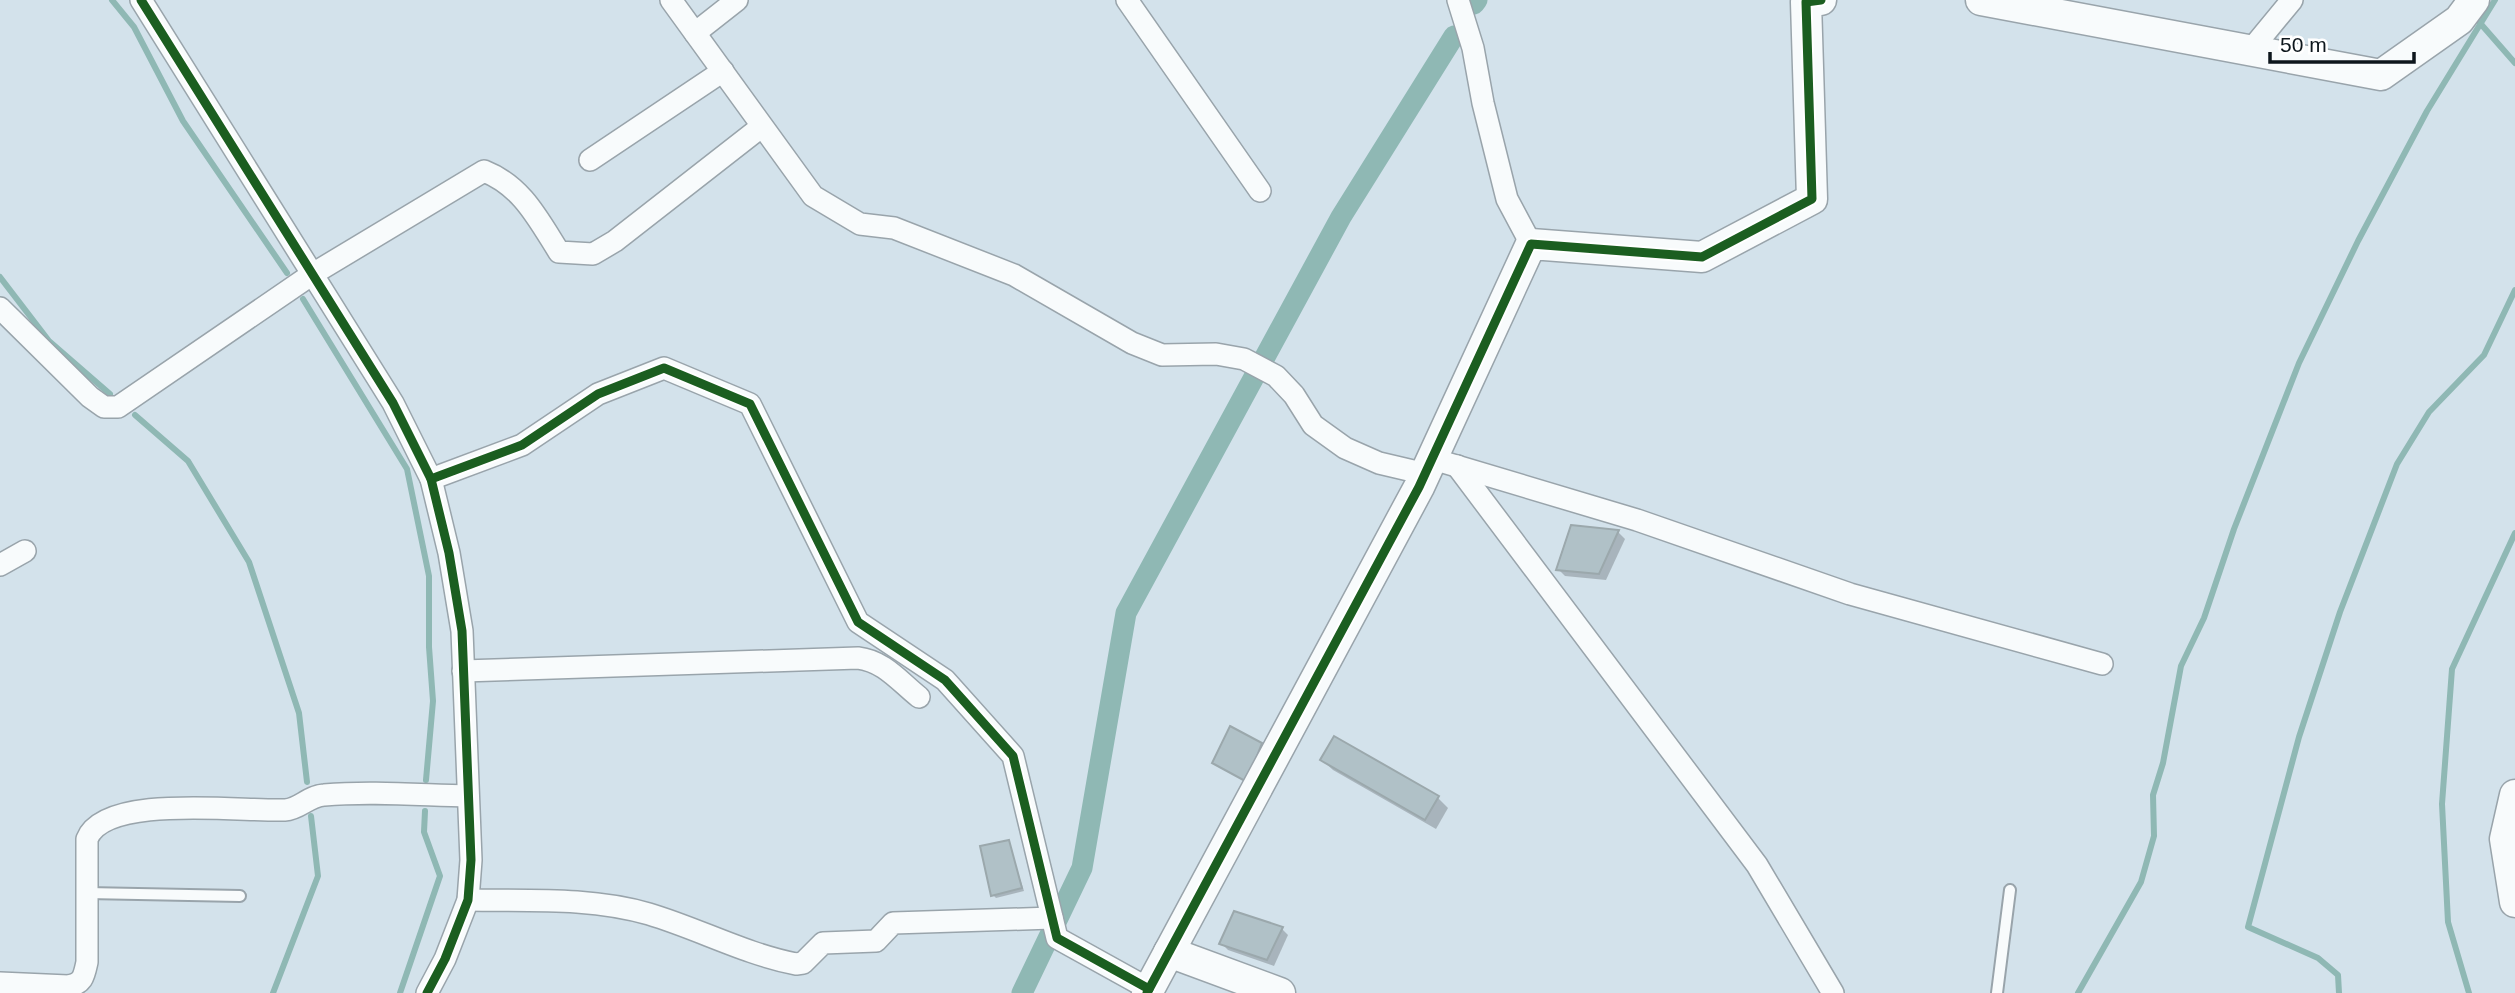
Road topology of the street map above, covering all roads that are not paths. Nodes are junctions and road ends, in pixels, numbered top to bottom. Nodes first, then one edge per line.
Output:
1 (141, 0) edge
2 (671, 0) edge
3 (737, 0) edge
4 (1127, 0) edge
5 (1458, 0) edge
6 (1981, 0) edge
7 (2292, 0) edge
8 (2473, 0) edge
9 (1810, 1) edge
10 (695, 33) junction
11 (2250, 51) junction
12 (723, 71) junction
13 (761, 127) junction
14 (590, 160) dead end
15 (1261, 191) dead end
16 (1531, 244) junction
17 (311, 275) junction
18 (0, 308) edge
19 (1438, 468) junction
20 (431, 479) junction
21 (25, 551) dead end
22 (0, 565) edge
23 (2102, 664) dead end
24 (463, 671) junction
25 (919, 696) dead end
26 (2515, 795) edge
27 (468, 796) junction
28 (2010, 890) dead end
29 (87, 893) junction
30 (240, 896) dead end
31 (468, 900) junction
32 (2515, 902) edge
33 (1052, 918) junction
34 (1169, 952) junction
35 (0, 983) edge
36 (1148, 991) edge
37 (427, 993) edge
38 (1280, 993) edge
39 (1833, 993) edge
40 (1997, 993) edge

1 - 17 street
2 - 10 street
3 - 10 street
4 - 15 street
5 - 16 street
6 - 11 street
7 - 11 street
8 - 11 street
9 - 16 street
10 - 12 street
12 - 13 street
12 - 14 street
13 - 17 street
13 - 19 street
16 - 19 street
17 - 18 street
17 - 20 street
19 - 23 street
19 - 34 street
19 - 39 street
20 - 24 street
20 - 33 street
21 - 22 street
24 - 25 street
24 - 27 street
26 - 32 street
27 - 29 street
27 - 31 street
28 - 40 lane
29 - 30 lane
29 - 35 street
31 - 33 street
31 - 37 street
33 - 36 street
34 - 36 street
34 - 38 street

